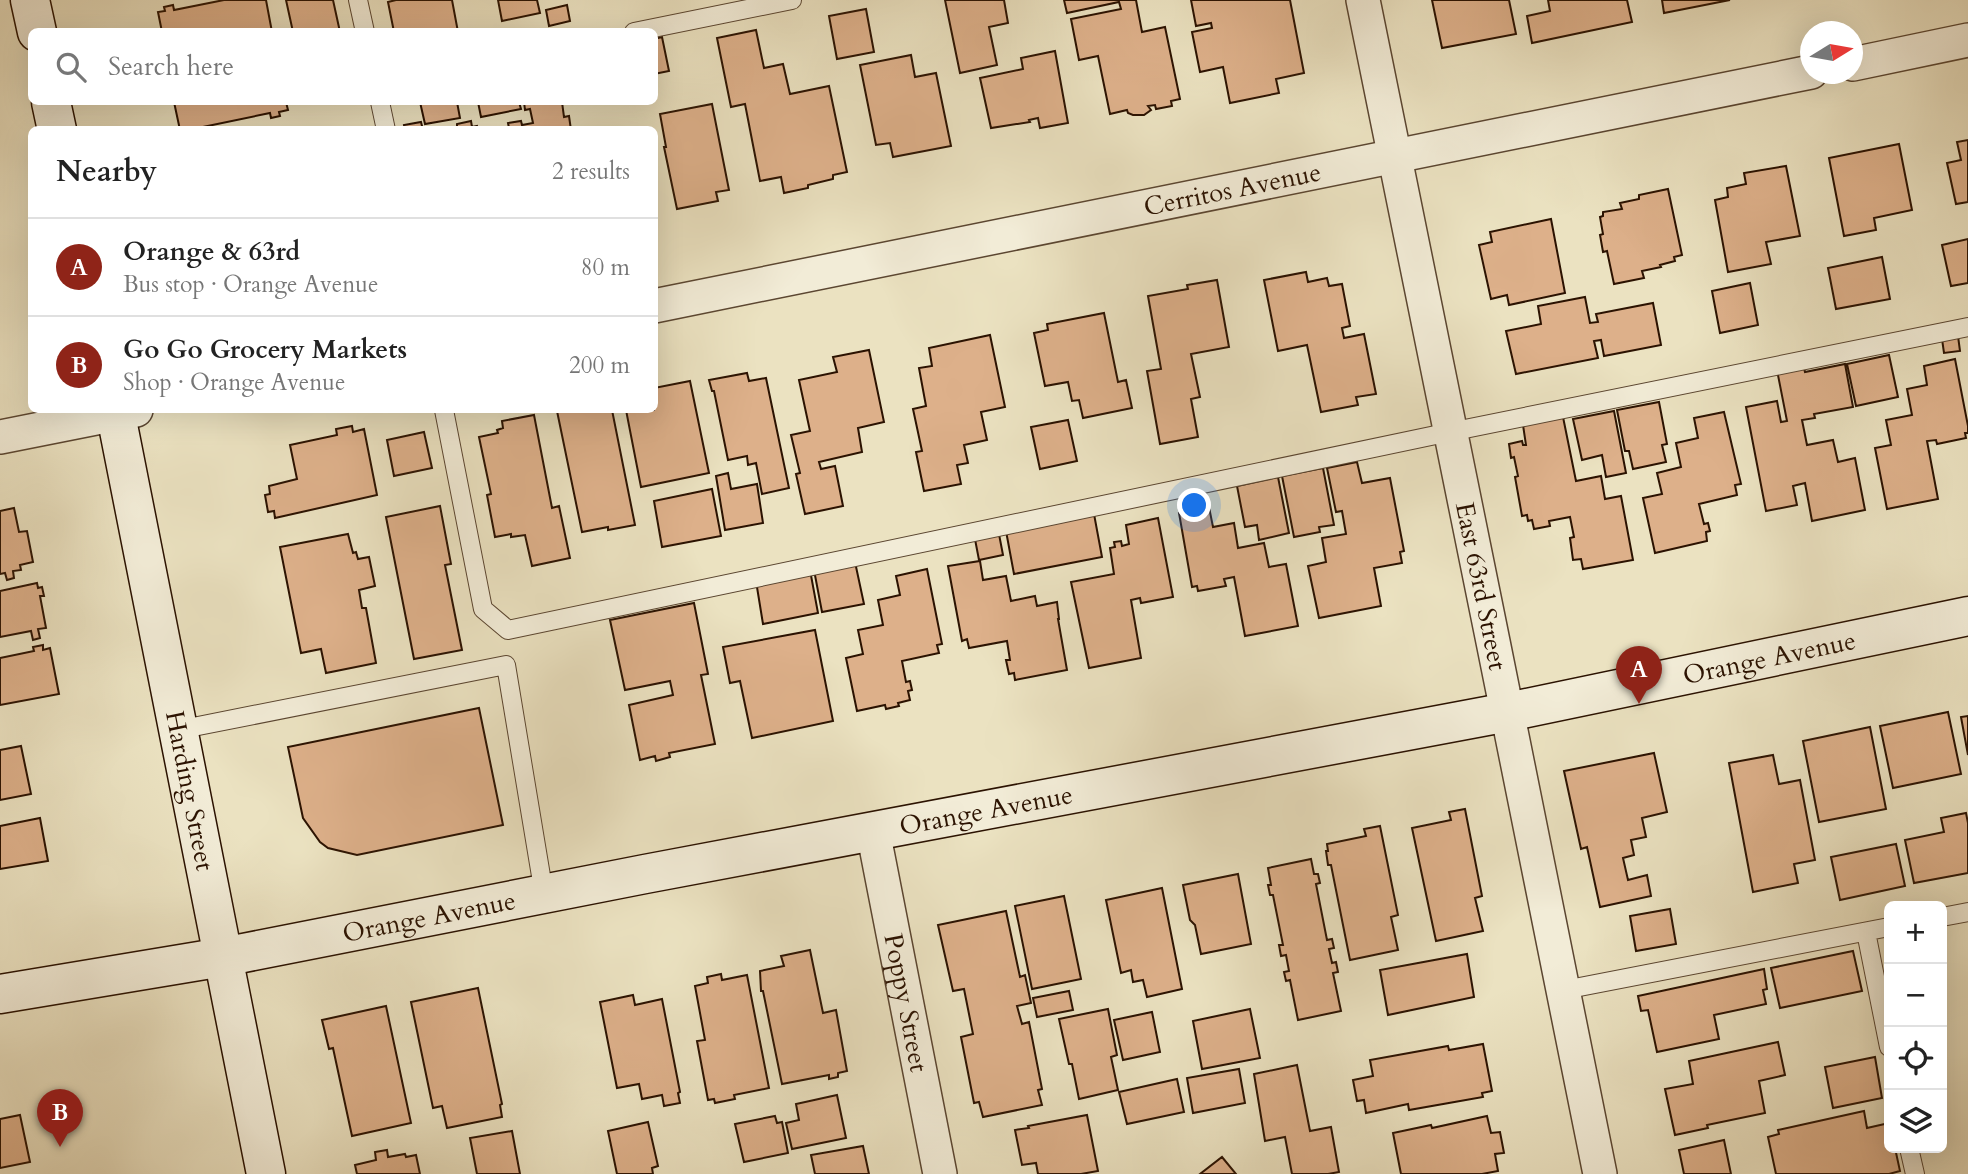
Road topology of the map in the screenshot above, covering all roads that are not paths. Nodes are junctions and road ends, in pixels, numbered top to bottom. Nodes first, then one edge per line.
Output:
1 (30, 0) edge
2 (358, 0) edge
3 (792, 0) edge
4 (1363, 0) edge
5 (36, 28) edge
6 (364, 28) edge
7 (654, 28) edge
8 (1968, 40) edge
9 (1863, 62) edge
10 (1800, 74) edge
11 (52, 105) edge
12 (381, 105) edge
13 (56, 126) edge
14 (385, 126) edge
15 (1394, 156) junction
16 (658, 305) edge
17 (1968, 327) edge
18 (113, 413) edge
19 (122, 413) edge
20 (445, 413) edge
21 (1450, 432) junction
22 (0, 437) edge
23 (1968, 616) edge
24 (1508, 712) junction
25 (178, 730) junction
26 (873, 831) junction
27 (544, 894) junction
28 (1968, 912) edge
29 (1947, 916) edge
30 (1884, 928) edge
31 (1866, 932) junction
32 (223, 957) junction
33 (1564, 990) junction
34 (0, 994) edge
35 (1885, 1027) edge
36 (1910, 1153) edge
37 (266, 1174) edge
38 (940, 1174) edge
39 (1600, 1174) edge
40 (1914, 1174) edge

1 - 5 street
2 - 6 lane
3 - 7 lane
4 - 15 street, East 63rd Street
8 - 9 street
10 - 15 street, Cerritos Avenue
11 - 13 street
12 - 14 lane
15 - 16 street, Cerritos Avenue
15 - 21 street, East 63rd Street
17 - 21 lane
18 - 22 street
19 - 25 street, Harding Street
20 - 21 lane
21 - 24 street, East 63rd Street
23 - 24 street, Orange Avenue
24 - 26 street, Orange Avenue
24 - 33 street, East 63rd Street
25 - 27 lane
25 - 32 street, Harding Street
26 - 27 street, Orange Avenue
26 - 38 street, Poppy Street
27 - 32 street, Orange Avenue
28 - 29 lane
30 - 31 lane
31 - 33 lane
31 - 35 lane
32 - 34 street, Orange Avenue
32 - 37 street, Harding Street
33 - 39 street, East 63rd Street
36 - 40 lane

